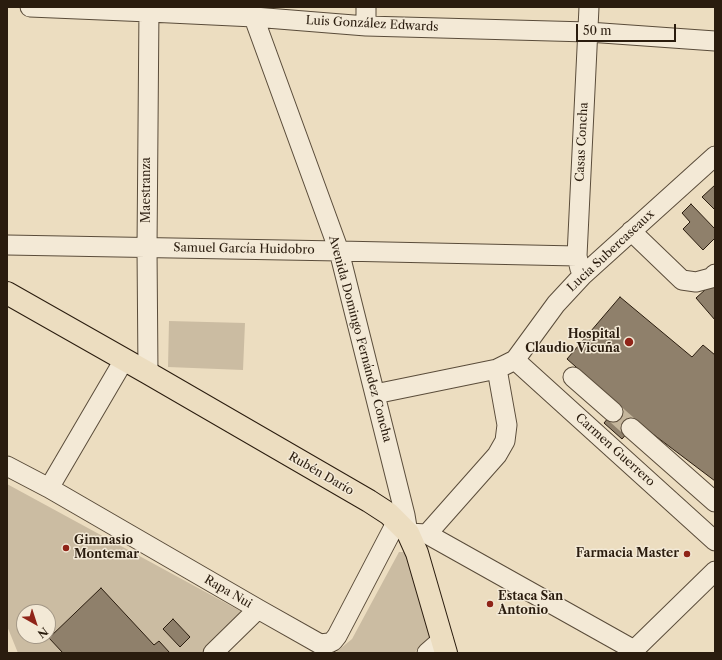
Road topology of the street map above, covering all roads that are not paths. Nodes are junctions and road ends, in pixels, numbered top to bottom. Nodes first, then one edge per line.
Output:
1 (30, 7) edge
2 (366, 7) edge
3 (589, 7) edge
4 (149, 9) edge
5 (252, 12) edge
6 (366, 26) junction
7 (588, 32) junction
8 (715, 42) edge
9 (715, 156) edge
10 (632, 231) junction
11 (7, 245) edge
12 (147, 248) junction
13 (339, 251) junction
14 (577, 256) junction
15 (715, 274) edge
16 (582, 276) junction
17 (7, 293) edge
18 (124, 360) junction
19 (515, 360) junction
20 (497, 368) junction
21 (148, 374) junction
22 (573, 377) dead end
23 (375, 394) junction
24 (613, 412) tunnel mouth
25 (631, 428) tunnel mouth
26 (7, 466) edge
27 (49, 488) junction
28 (715, 502) edge
29 (411, 530) junction
30 (715, 540) edge
31 (715, 571) edge
32 (258, 609) junction
33 (439, 648) edge
34 (632, 651) edge
35 (213, 653) edge

1 - 4 street, Luis González Edwards
2 - 6 street
3 - 7 street, Casas Concha
4 - 5 street, Luis González Edwards
4 - 12 street, Maestranza
5 - 6 street, Luis González Edwards
5 - 13 street, Avenida Domingo Fernández Concha
6 - 7 street, Luis González Edwards
7 - 8 street, Luis González Edwards
7 - 14 street, Casas Concha
9 - 10 street, Lucía Subercaseaux
10 - 15 street
10 - 16 street, Lucía Subercaseaux
11 - 12 street, Samuel García Huidobro
12 - 13 street, Samuel García Huidobro
12 - 21 street, Maestranza
13 - 14 street, Samuel García Huidobro
13 - 23 street, Avenida Domingo Fernández Concha
14 - 16 street, Casas Concha
16 - 19 street, Lucía Subercaseaux
17 - 18 main road, Rubén Darío
18 - 21 main road, Rubén Darío
18 - 27 street
19 - 20 street, Lucía Subercaseaux
19 - 30 street, Carmen Guerrero
20 - 23 street, Lucía Subercaseaux
20 - 29 street
21 - 29 main road, Rubén Darío
22 - 24 street
23 - 29 street, Avenida Domingo Fernández Concha
25 - 28 street
26 - 27 street, Rapa Nui
27 - 32 street, Rapa Nui
29 - 32 street, Rapa Nui
29 - 33 main road, Avenida Domingo Fernández Concha
29 - 34 street, Rubén Darío
31 - 34 street
32 - 35 street

